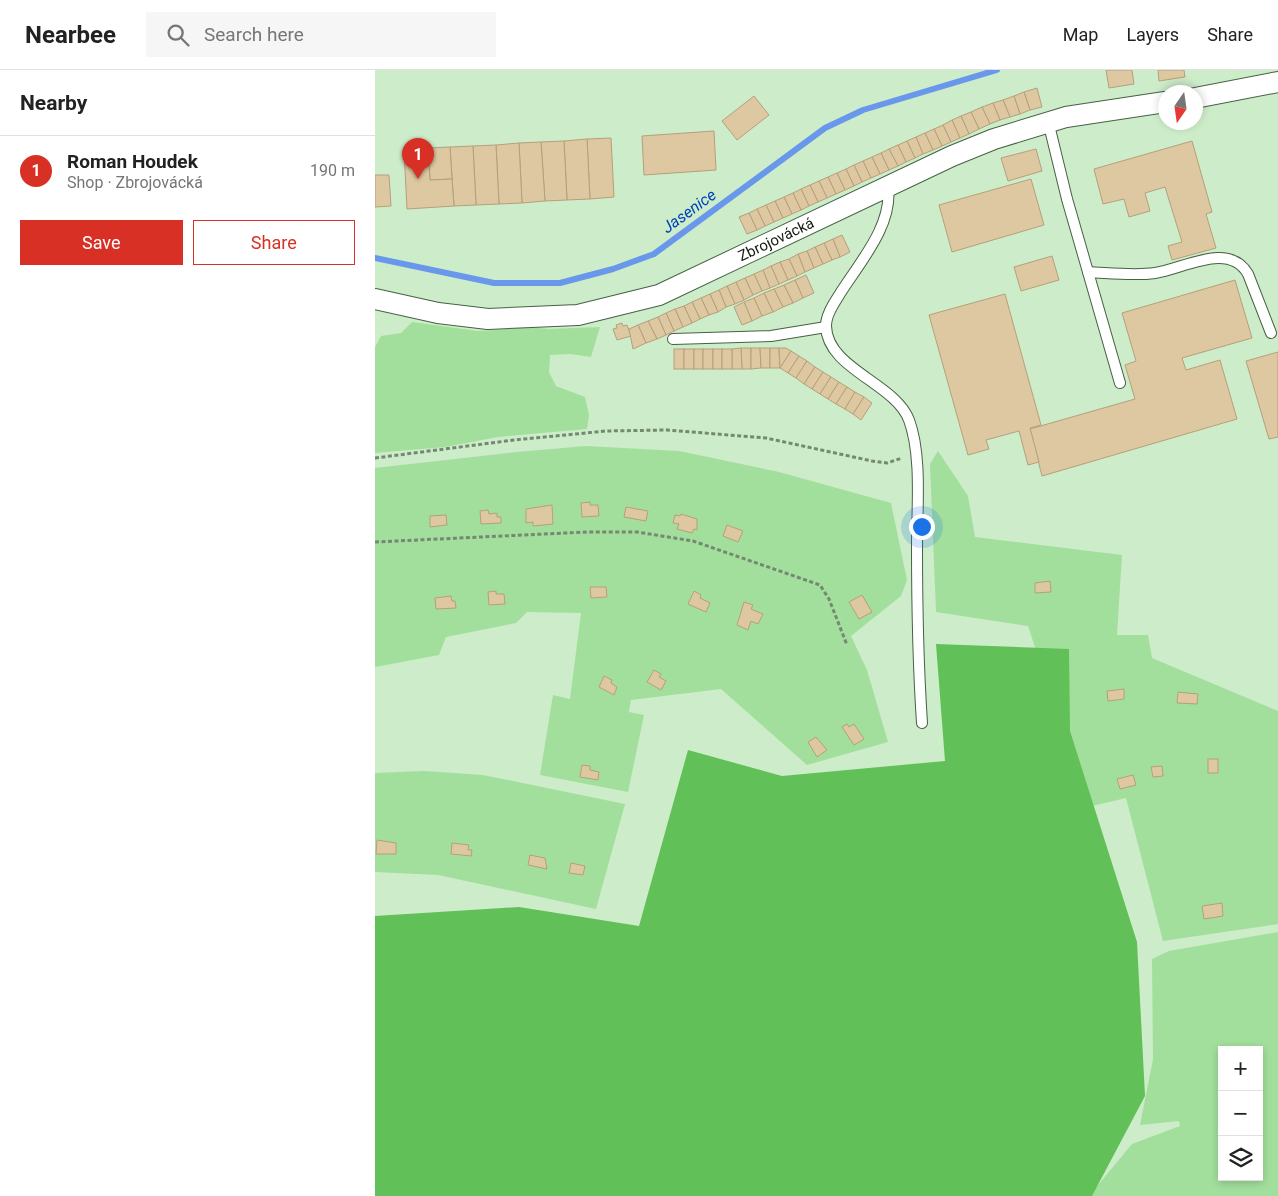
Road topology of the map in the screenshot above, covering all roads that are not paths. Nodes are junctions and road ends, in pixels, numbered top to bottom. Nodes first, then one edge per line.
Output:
1 (1278, 82) edge
2 (1203, 96) edge
3 (1158, 103) edge
4 (1048, 121) junction
5 (888, 187) junction
6 (1089, 272) junction
7 (375, 299) edge
8 (826, 327) junction
9 (1271, 333) dead end
10 (673, 339) dead end
11 (1120, 383) dead end
12 (922, 723) dead end

1 - 2 street
3 - 4 street, Zbrojovácká
4 - 5 street, Zbrojovácká
4 - 6 lane
5 - 7 street, Zbrojovácká
5 - 8 lane
6 - 9 lane
6 - 11 lane
8 - 10 lane
8 - 12 lane

